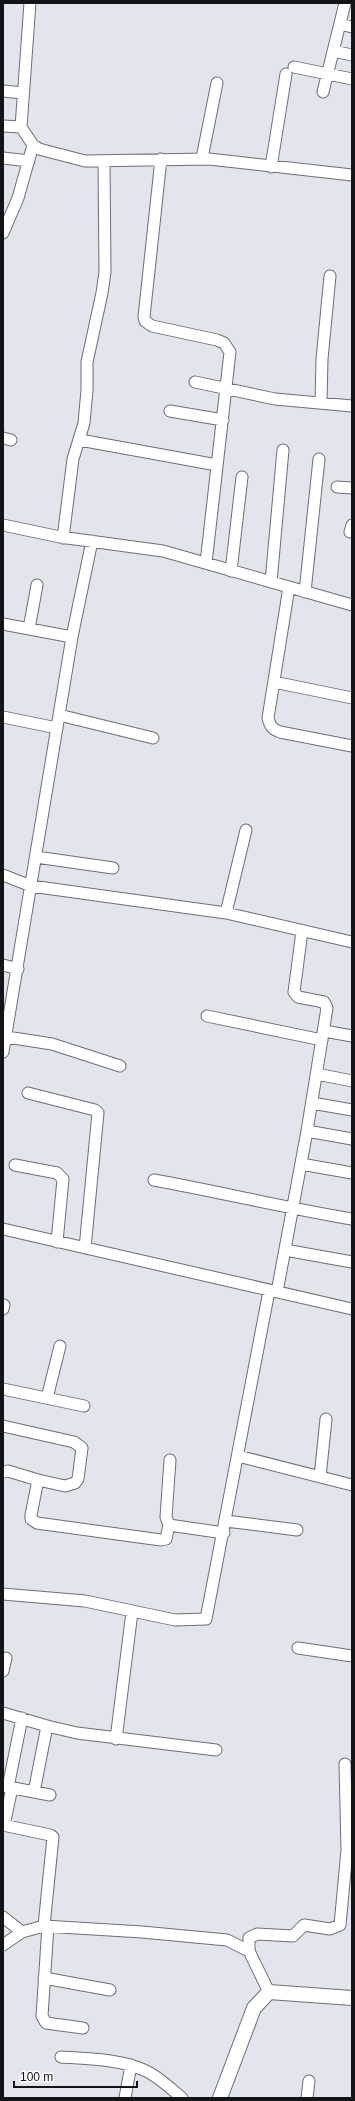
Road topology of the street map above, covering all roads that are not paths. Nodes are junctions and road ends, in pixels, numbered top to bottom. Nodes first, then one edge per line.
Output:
1 (30, 3) edge
2 (345, 3) edge
3 (340, 24) junction
4 (352, 27) edge
5 (333, 51) junction
6 (352, 55) edge
7 (328, 74) junction
8 (352, 79) edge
9 (217, 83) dead end
10 (3, 91) edge
11 (323, 92) dead end
12 (23, 93) junction
13 (3, 126) edge
14 (21, 127) junction
15 (33, 145) junction
16 (3, 158) edge
17 (202, 158) junction
18 (161, 159) junction
19 (29, 161) junction
20 (104, 161) junction
21 (271, 167) junction
22 (352, 175) edge
23 (3, 233) edge
24 (330, 276) dead end
25 (195, 382) dead end
26 (226, 390) junction
27 (321, 404) junction
28 (352, 406) edge
29 (170, 411) dead end
30 (223, 420) junction
31 (80, 440) junction
32 (283, 450) dead end
33 (319, 459) dead end
34 (218, 465) junction
35 (242, 477) dead end
36 (337, 487) dead end
37 (352, 488) edge
38 (3, 525) edge
39 (63, 538) junction
40 (92, 542) junction
41 (206, 564) junction
42 (232, 571) junction
43 (271, 582) junction
44 (37, 585) dead end
45 (288, 587) junction
46 (305, 592) junction
47 (352, 606) edge
48 (3, 624) edge
49 (29, 629) junction
50 (72, 637) junction
51 (274, 682) junction
52 (352, 698) edge
53 (59, 715) junction
54 (3, 718) edge
55 (57, 728) junction
56 (153, 738) dead end
57 (352, 746) edge
58 (246, 830) dead end
59 (36, 857) junction
60 (113, 868) dead end
61 (3, 875) edge
62 (31, 886) junction
63 (226, 913) junction
64 (302, 931) junction
65 (352, 942) edge
66 (3, 965) edge
67 (18, 969) junction
68 (207, 1016) dead end
69 (323, 1036) junction
70 (352, 1036) edge
71 (7, 1038) junction
72 (3, 1052) edge
73 (120, 1066) dead end
74 (317, 1074) junction
75 (352, 1081) edge
76 (28, 1093) dead end
77 (312, 1103) junction
78 (352, 1110) edge
79 (307, 1131) junction
80 (352, 1139) edge
81 (301, 1164) junction
82 (15, 1165) dead end
83 (352, 1173) edge
84 (154, 1180) dead end
85 (292, 1209) junction
86 (352, 1219) edge
87 (3, 1229) edge
88 (57, 1242) junction
89 (85, 1248) junction
90 (284, 1250) junction
91 (352, 1262) edge
92 (273, 1291) junction
93 (352, 1309) edge
94 (60, 1346) dead end
95 (3, 1389) edge
96 (46, 1398) junction
97 (84, 1406) dead end
98 (326, 1420) dead end
99 (3, 1426) edge
100 (238, 1456) junction
101 (170, 1460) dead end
102 (3, 1472) edge
103 (320, 1477) junction
104 (38, 1480) junction
105 (352, 1485) edge
106 (226, 1521) junction
107 (169, 1525) junction
108 (297, 1530) dead end
109 (224, 1533) junction
110 (3, 1594) edge
111 (132, 1612) junction
112 (298, 1648) dead end
113 (352, 1656) edge
114 (6, 1658) dead end
115 (3, 1671) edge
116 (3, 1713) edge
117 (22, 1718) junction
118 (47, 1726) junction
119 (116, 1739) junction
120 (216, 1750) dead end
121 (346, 1764) dead end
122 (8, 1787) edge
123 (34, 1792) junction
124 (50, 1795) dead end
125 (4, 1825) edge
126 (349, 1850) edge
127 (3, 1917) edge
128 (46, 1926) junction
129 (22, 1932) junction
130 (3, 1945) edge
131 (249, 1951) junction
132 (44, 1978) junction
133 (110, 1990) dead end
134 (269, 1992) junction
135 (352, 1998) edge
136 (83, 2028) dead end
137 (61, 2057) dead end
138 (131, 2065) junction
139 (309, 2081) dead end
140 (125, 2098) edge
141 (182, 2098) edge
142 (220, 2098) edge
143 (307, 2098) edge

1 - 12 street
2 - 3 street
3 - 4 street
3 - 5 street
5 - 6 street
5 - 7 street
7 - 8 street
7 - 11 street
7 - 21 street
9 - 17 street
10 - 12 street
12 - 14 street
13 - 14 street
14 - 15 street
15 - 19 street
15 - 20 street
16 - 19 street
17 - 18 street
17 - 21 street
18 - 20 street
18 - 26 street
19 - 23 street
20 - 31 street
21 - 22 street
24 - 27 street
25 - 26 street
26 - 27 street
26 - 30 street
27 - 28 street
29 - 30 street
30 - 34 street
31 - 34 street
31 - 39 street
32 - 43 street
33 - 46 street
34 - 41 street
35 - 42 street
36 - 37 street
38 - 39 street
39 - 40 street
40 - 41 street
40 - 50 street
41 - 42 street
42 - 43 street
43 - 45 street
44 - 49 street
45 - 46 street
45 - 51 street
46 - 47 street
48 - 49 street
49 - 50 street
50 - 53 street
51 - 52 street
51 - 57 street
53 - 55 street
53 - 56 street
54 - 55 street
55 - 59 street
58 - 63 street
59 - 60 street
59 - 62 street
61 - 62 street
62 - 63 street
62 - 67 street
63 - 64 street
64 - 65 street
64 - 69 street
66 - 67 street
67 - 71 street
68 - 69 street
69 - 70 street
69 - 74 street
71 - 72 street
71 - 73 street
74 - 75 street
74 - 77 street
76 - 89 street
77 - 78 street
77 - 79 street
79 - 80 street
79 - 81 street
81 - 83 street
81 - 85 street
82 - 88 street
84 - 85 street
85 - 86 street
85 - 90 street
87 - 88 street
88 - 89 street
89 - 92 street
90 - 91 street
90 - 92 street
92 - 93 street
92 - 100 street
94 - 96 street
95 - 96 street
96 - 97 street
98 - 103 street
99 - 104 street
100 - 103 street
100 - 106 street
101 - 107 street
102 - 104 street
103 - 105 street
104 - 107 street
106 - 108 street
106 - 109 street
107 - 109 street
109 - 111 street
110 - 111 street
111 - 119 street
112 - 113 street
114 - 115 street
116 - 117 street
117 - 118 street
117 - 122 street
118 - 119 street
118 - 123 street
119 - 120 street
121 - 126 street
122 - 123 street
122 - 125 street
123 - 124 street
125 - 128 street
126 - 131 street
127 - 129 street
128 - 129 street
128 - 131 street
128 - 132 street
129 - 130 street
131 - 134 street
132 - 133 street
132 - 136 street
134 - 135 main road
134 - 142 main road
137 - 138 street
138 - 140 street
138 - 141 street
139 - 143 street

